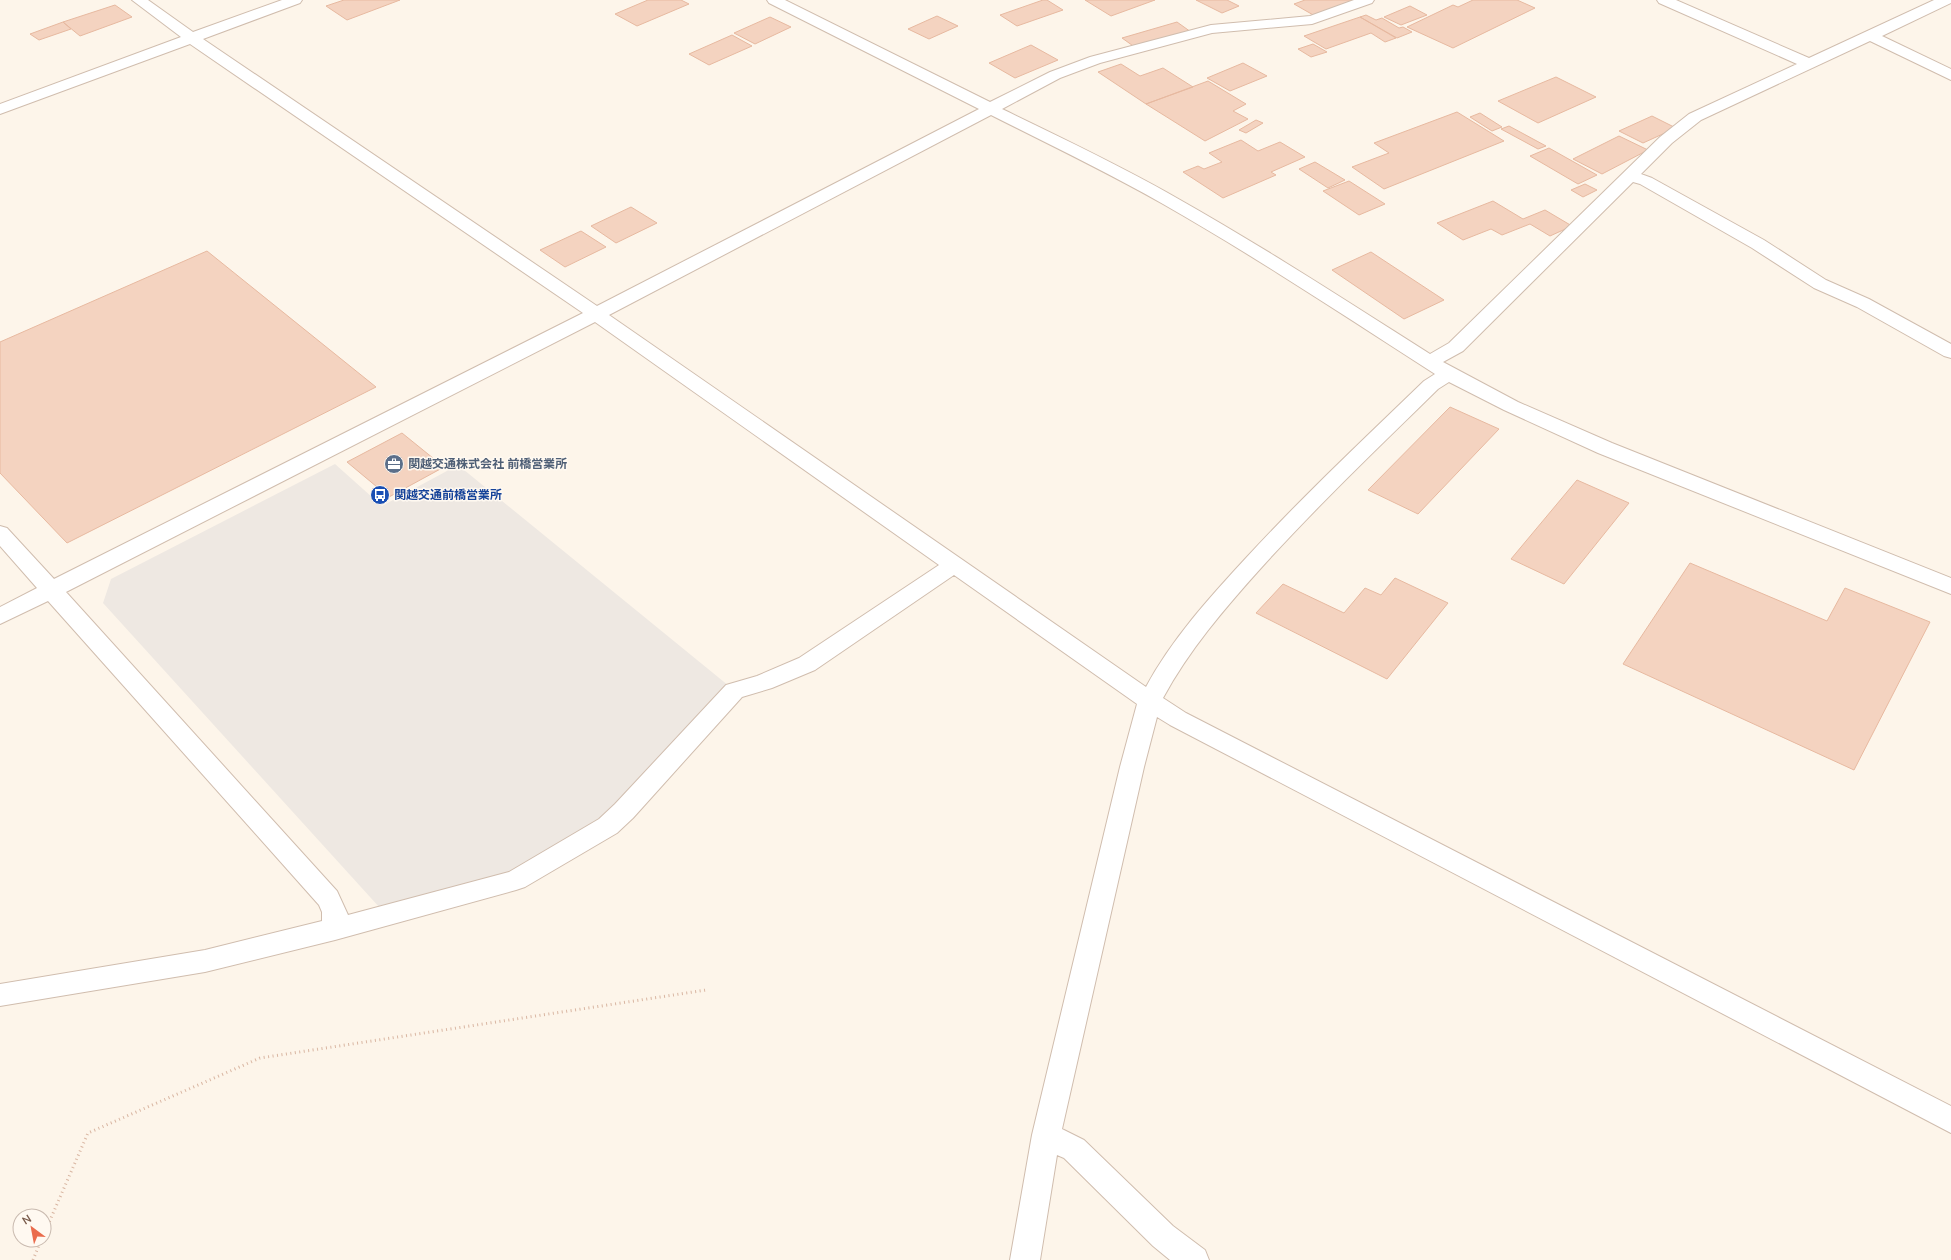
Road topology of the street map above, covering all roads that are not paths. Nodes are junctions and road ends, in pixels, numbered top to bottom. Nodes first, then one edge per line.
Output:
1 (139, 0) edge
2 (295, 0) edge
3 (774, 0) edge
4 (1367, 0) edge
5 (1664, 0) edge
6 (1946, 0) edge
7 (1869, 35) junction
8 (192, 38) junction
9 (1808, 63) junction
10 (1951, 75) edge
11 (0, 109) edge
12 (990, 109) junction
13 (1630, 176) junction
14 (596, 314) junction
15 (1951, 352) edge
16 (1428, 362) junction
17 (1448, 374) junction
18 (0, 534) edge
19 (954, 565) junction
20 (1951, 586) edge
21 (51, 590) junction
22 (0, 616) edge
23 (1150, 700) junction
24 (335, 929) junction
25 (0, 995) edge
26 (1951, 1120) edge
27 (1046, 1136) junction
28 (1025, 1260) edge
29 (1194, 1260) edge

1 - 8 street
2 - 8 street
3 - 12 street
4 - 12 street
5 - 9 street
6 - 7 street
7 - 9 street
7 - 10 street
8 - 11 street
8 - 14 street
9 - 13 street
12 - 14 street
12 - 16 street
13 - 15 street
13 - 16 street
14 - 19 street
14 - 21 street
16 - 17 street
17 - 20 street
17 - 23 street
18 - 21 street
19 - 23 street
19 - 24 street
21 - 22 street
21 - 24 street
23 - 26 street
23 - 27 street
24 - 25 street
27 - 28 street
27 - 29 street

